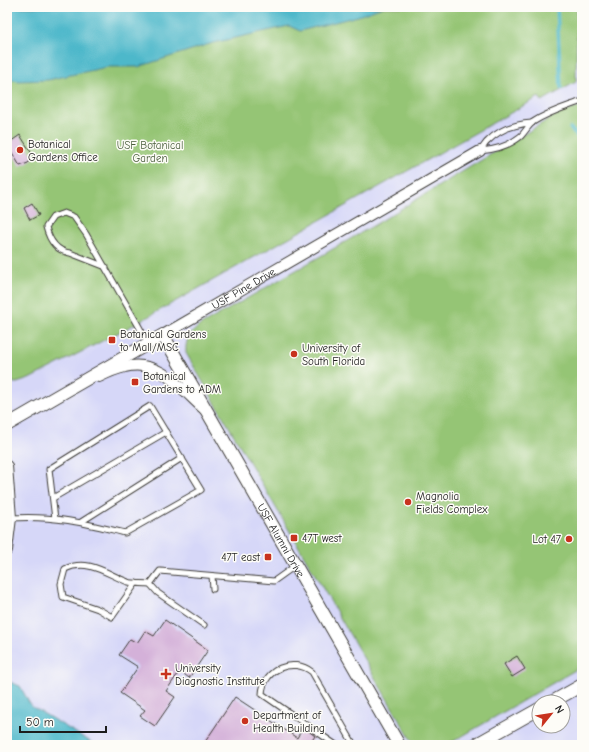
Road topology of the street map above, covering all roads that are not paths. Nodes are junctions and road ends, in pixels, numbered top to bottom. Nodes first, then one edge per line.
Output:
1 (582, 101) edge
2 (532, 123) junction
3 (480, 151) junction
4 (106, 267) junction
5 (163, 335) junction
6 (148, 344) junction
7 (78, 384) junction
8 (207, 412) junction
9 (7, 425) edge
10 (166, 432) junction
11 (182, 458) junction
12 (7, 466) edge
13 (53, 498) junction
14 (9, 518) edge
15 (55, 519) junction
16 (81, 522) junction
17 (7, 550) edge
18 (296, 566) junction
19 (212, 576) junction
20 (136, 583) junction
21 (150, 584) junction
22 (213, 590) dead end
23 (204, 626) dead end
24 (582, 685) edge
25 (566, 694) edge
26 (531, 714) edge
27 (336, 745) edge
28 (354, 745) edge
29 (399, 745) edge
30 (475, 745) edge

1 - 2 lane
2 - 3 lane
2 - 3 lane
3 - 5 street, USF Pine Drive
4 - 4 lane
4 - 6 lane
5 - 6 street, USF Pine Drive
5 - 8 street, USF Alumni Drive
6 - 7 street, USF Pine Drive
7 - 8 street
7 - 9 street, USF Pine Drive
8 - 18 street, USF Alumni Drive
10 - 11 lane
10 - 13 lane
10 - 13 lane
11 - 16 lane
11 - 16 lane
12 - 14 street
13 - 15 lane
14 - 15 lane
14 - 17 street
15 - 16 lane
18 - 19 lane
18 - 29 street, USF Alumni Drive
19 - 21 lane
19 - 22 lane
20 - 20 lane
20 - 21 lane
21 - 23 lane
24 - 25 street
26 - 30 street
27 - 28 lane

